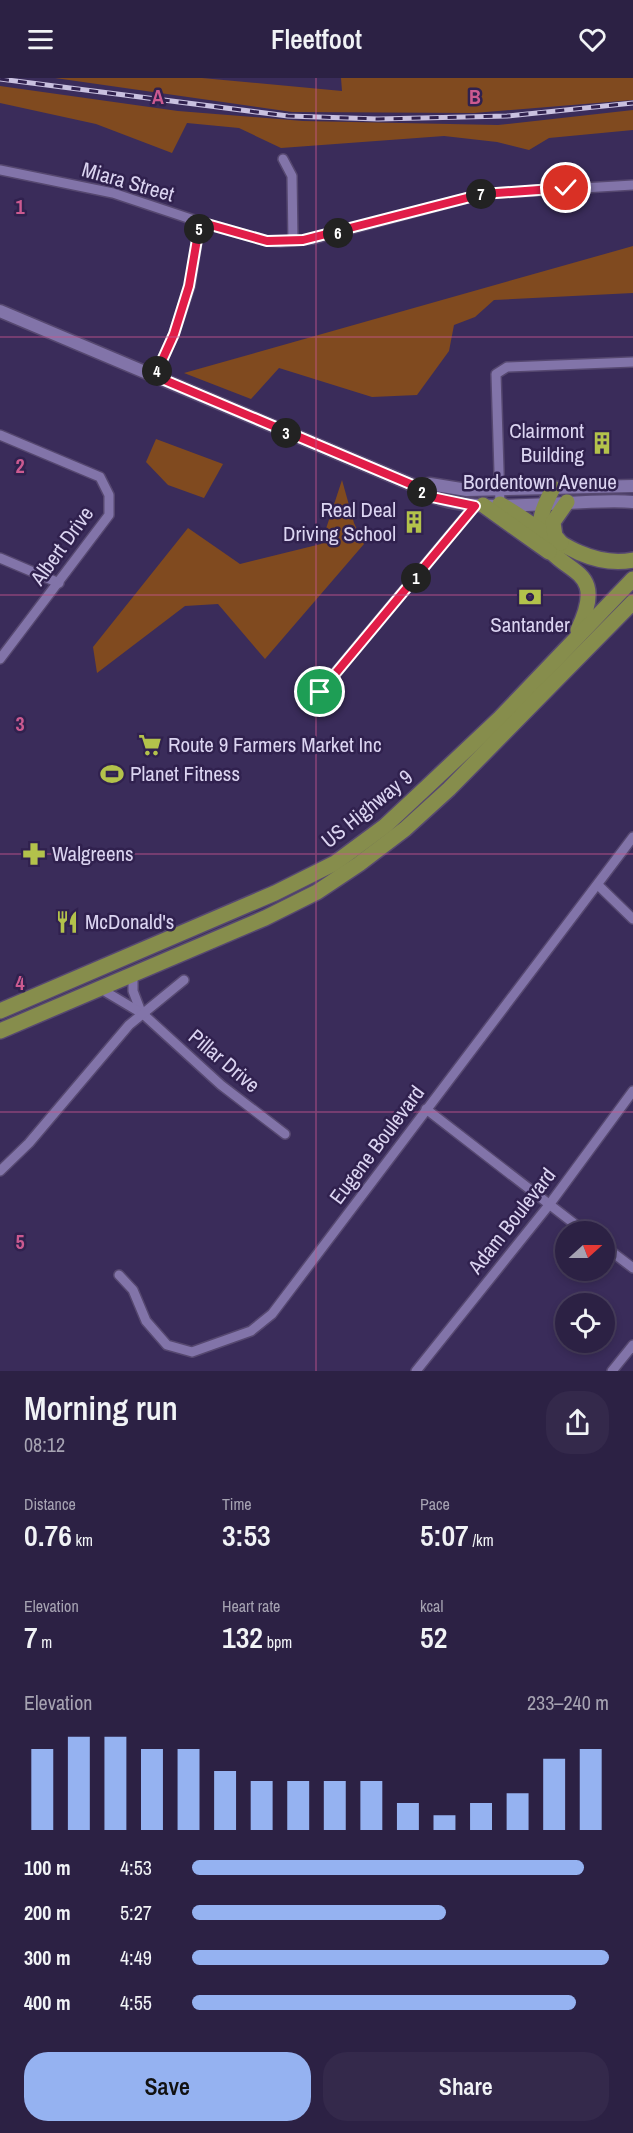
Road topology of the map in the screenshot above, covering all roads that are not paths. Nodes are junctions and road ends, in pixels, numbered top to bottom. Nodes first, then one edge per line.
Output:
1 (283, 159) dead end
2 (0, 170) edge
3 (633, 185) edge
4 (200, 222) junction
5 (293, 241) junction
6 (0, 311) edge
7 (633, 362) edge
8 (155, 376) junction
9 (0, 435) edge
10 (415, 486) junction
11 (633, 486) edge
12 (553, 488) junction
13 (500, 496) junction
14 (567, 502) junction
15 (633, 502) edge
16 (546, 503) junction
17 (479, 505) junction
18 (541, 532) junction
19 (557, 548) junction
20 (0, 558) edge
21 (633, 560) edge
22 (633, 579) edge
23 (59, 583) junction
24 (633, 602) edge
25 (626, 615) edge
26 (574, 638) junction
27 (0, 659) edge
28 (320, 692) dead end
29 (633, 837) edge
30 (598, 885) junction
31 (633, 919) edge
32 (133, 975) junction
33 (184, 980) dead end
34 (101, 989) junction
35 (0, 1011) edge
36 (142, 1014) junction
37 (0, 1031) edge
38 (633, 1091) edge
39 (426, 1109) junction
40 (285, 1134) dead end
41 (0, 1171) edge
42 (549, 1204) junction
43 (571, 1221) edge
44 (615, 1254) edge
45 (633, 1268) edge
46 (119, 1275) dead end
47 (633, 1345) edge
48 (416, 1371) edge
49 (612, 1371) edge

1 - 5 street
2 - 4 street, Miara Street
3 - 5 street, Miara Street
4 - 5 street, Miara Street
4 - 8 street
6 - 8 street, Bordentown Avenue
7 - 13 street
8 - 10 street, Bordentown Avenue
9 - 23 street, Albert Drive
10 - 13 street, Bordentown Avenue
10 - 17 street, Bordentown Avenue
11 - 12 street, Bordentown Avenue
12 - 13 street, Bordentown Avenue
12 - 16 highway
13 - 16 street, Bordentown Avenue
13 - 17 street, Bordentown Avenue
13 - 18 highway
14 - 15 street, Bordentown Avenue
14 - 16 street, Bordentown Avenue
14 - 19 highway
16 - 18 highway
17 - 19 highway
17 - 28 street
18 - 19 highway
19 - 21 highway
19 - 26 highway
20 - 23 street
22 - 26 highway, US Highway 9
23 - 27 street, Albert Drive
24 - 25 highway, US Highway 9
25 - 32 highway, US Highway 9
26 - 35 highway, US Highway 9
29 - 30 street, Eugene Boulevard
30 - 31 street
30 - 39 street, Eugene Boulevard
32 - 34 highway, US Highway 9
32 - 36 street
33 - 36 street
34 - 36 street, Pillar Drive
34 - 37 highway, US Highway 9
36 - 40 street, Pillar Drive
36 - 41 street
38 - 42 street, Adam Boulevard
39 - 42 street
39 - 46 street, Eugene Boulevard
42 - 43 street
42 - 48 street, Adam Boulevard
44 - 45 street
47 - 49 street

